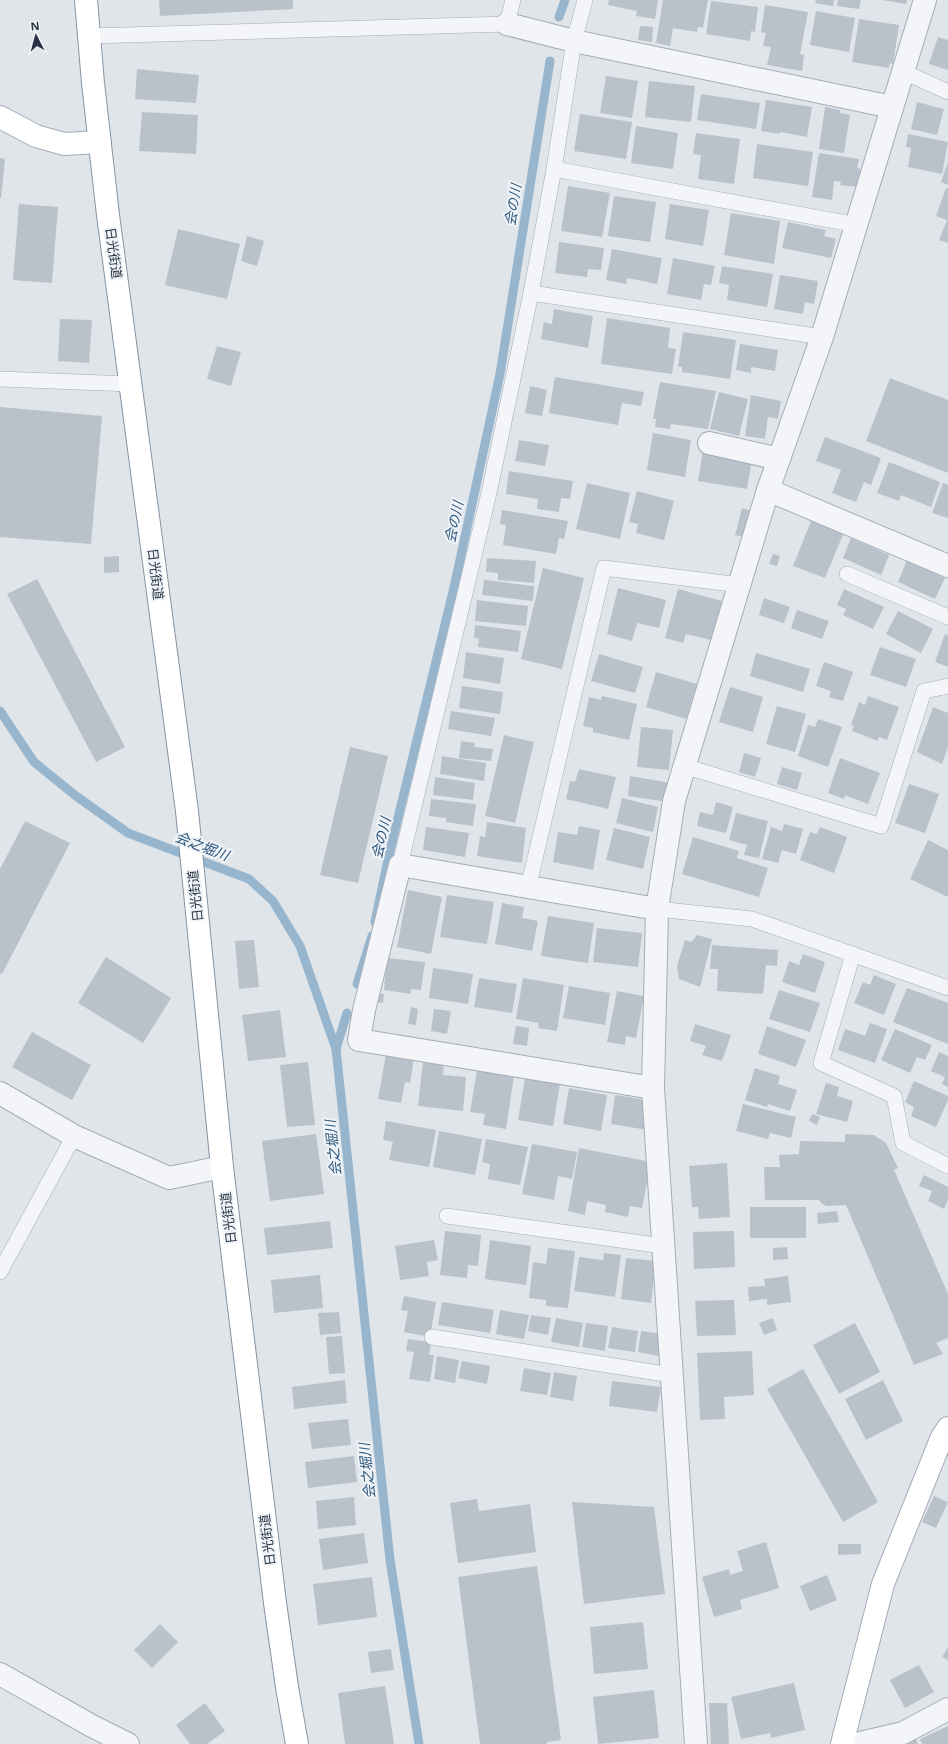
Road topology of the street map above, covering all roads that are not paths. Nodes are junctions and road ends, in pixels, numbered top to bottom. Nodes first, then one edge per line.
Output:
1 (86, 0) edge
2 (513, 0) edge
3 (585, 0) edge
4 (925, 0) edge
5 (512, 25) junction
6 (89, 36) junction
7 (569, 39) junction
8 (904, 72) junction
9 (948, 92) edge
10 (892, 107) junction
11 (0, 117) edge
12 (100, 142) junction
13 (554, 169) junction
14 (857, 225) junction
15 (531, 293) junction
16 (822, 337) junction
17 (0, 380) edge
18 (131, 384) junction
19 (709, 443) dead end
20 (779, 459) junction
21 (768, 490) junction
22 (948, 566) edge
23 (847, 574) dead end
24 (740, 585) junction
25 (948, 618) edge
26 (948, 686) edge
27 (684, 766) junction
28 (400, 865) junction
29 (528, 888) junction
30 (657, 909) junction
31 (852, 954) junction
32 (948, 988) edge
33 (653, 1088) junction
34 (0, 1093) edge
35 (74, 1136) junction
36 (948, 1166) edge
37 (222, 1167) junction
38 (447, 1216) dead end
39 (663, 1246) junction
40 (0, 1272) edge
41 (432, 1337) dead end
42 (672, 1375) junction
43 (946, 1435) edge
44 (0, 1674) edge
45 (948, 1709) edge
46 (128, 1744) edge
47 (297, 1744) edge
48 (696, 1744) edge
49 (842, 1744) edge
50 (856, 1744) edge

1 - 6 main road, 日光街道
2 - 5 lane
3 - 7 lane
4 - 8 street
5 - 6 lane
5 - 7 street
6 - 12 main road, 日光街道
7 - 10 street
7 - 13 lane
8 - 9 lane
8 - 10 street
10 - 14 street
11 - 12 main road
12 - 18 main road, 日光街道
13 - 14 lane
13 - 15 lane
14 - 16 street
15 - 16 lane
15 - 28 lane
16 - 20 street
17 - 18 lane
18 - 37 main road, 日光街道
19 - 20 street
20 - 21 street
21 - 22 street
21 - 24 street
23 - 25 lane
24 - 27 street
24 - 29 lane
26 - 27 lane
27 - 30 street
28 - 29 street
28 - 33 street
29 - 30 street
30 - 31 lane
30 - 33 street
31 - 32 lane
31 - 36 lane
33 - 39 street
34 - 35 street
35 - 37 street
35 - 40 lane
37 - 47 main road, 日光街道
38 - 39 lane
39 - 42 street
41 - 42 lane
42 - 48 street
43 - 49 main road
44 - 46 street
45 - 50 street

